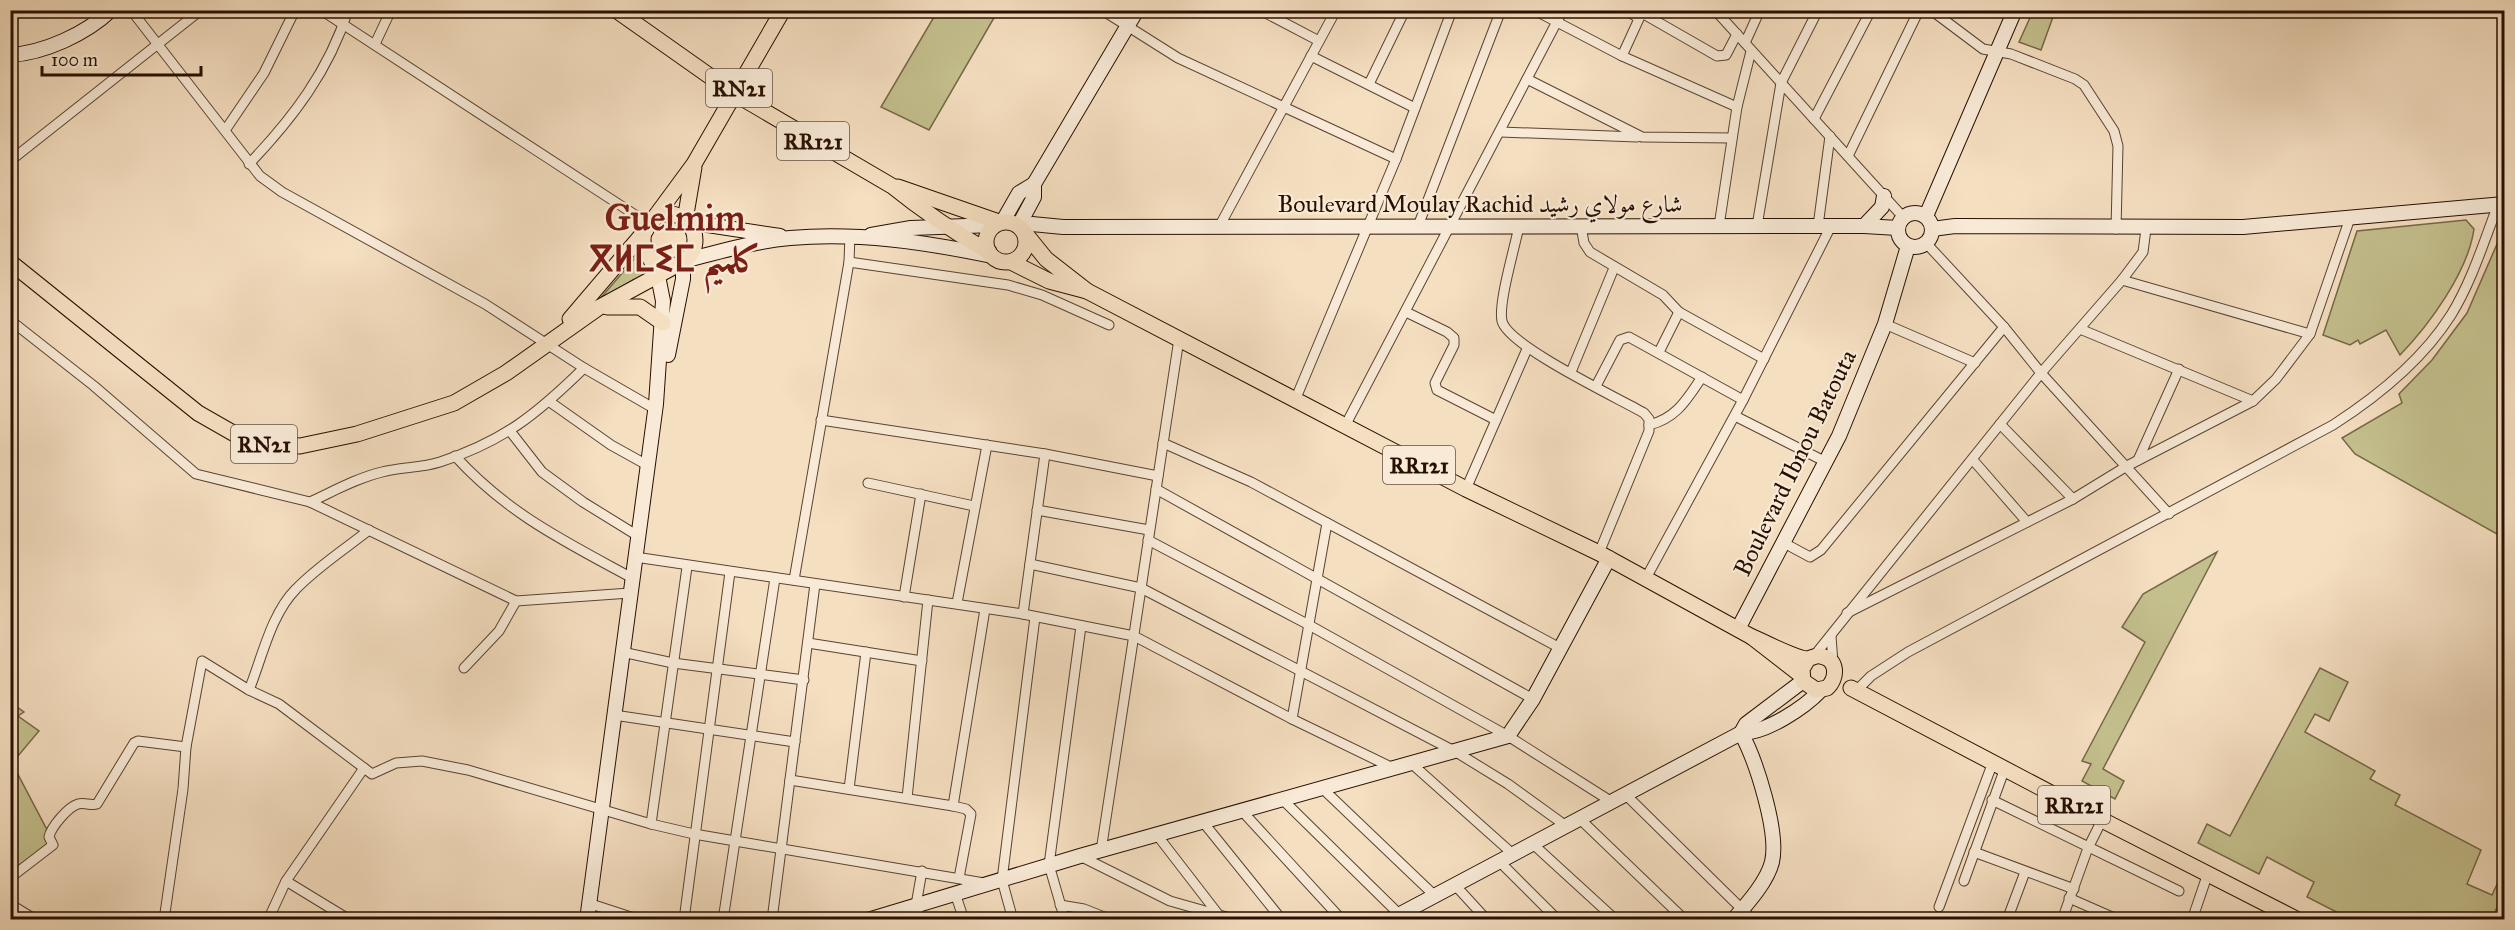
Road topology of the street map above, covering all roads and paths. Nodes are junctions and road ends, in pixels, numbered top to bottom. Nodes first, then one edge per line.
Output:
1 (111, 10) edge
2 (131, 10) edge
3 (201, 10) edge
4 (295, 10) edge
5 (321, 10) edge
6 (348, 10) edge
7 (391, 10) edge
8 (616, 10) edge
9 (783, 10) edge
10 (1102, 10) edge
11 (1137, 10) edge
12 (1260, 10) edge
13 (1336, 10) edge
14 (1405, 10) edge
15 (1452, 10) edge
16 (1502, 10) edge
17 (1534, 10) edge
18 (1563, 10) edge
19 (1625, 10) edge
20 (1715, 10) edge
21 (1760, 10) edge
22 (1818, 10) edge
23 (1871, 10) edge
24 (1919, 10) edge
25 (1931, 10) edge
26 (2016, 10) edge
27 (1641, 14) edge
28 (1556, 23) junction
29 (344, 24) junction
30 (1127, 26) junction
31 (1737, 34) junction
32 (1319, 41) junction
33 (157, 44) junction
34 (375, 44) junction
35 (1748, 47) junction
36 (1996, 53) junction
37 (10, 55) edge
38 (1622, 56) junction
39 (1311, 57) junction
40 (1527, 79) junction
41 (1781, 83) junction
42 (1369, 84) junction
43 (735, 94) junction
44 (1285, 106) junction
45 (1737, 107) junction
46 (1415, 108) junction
47 (1814, 119) junction
48 (226, 129) junction
49 (1501, 132) junction
50 (1830, 136) junction
51 (1642, 137) junction
52 (1732, 138) junction
53 (1848, 156) junction
54 (1396, 159) junction
55 (10, 161) edge
56 (249, 164) junction
57 (694, 164) junction
58 (1034, 184) junction
59 (892, 186) junction
60 (1884, 196) junction
61 (1032, 202) junction
62 (2501, 204) edge
63 (2350, 218) junction
64 (686, 221) junction
65 (1929, 222) junction
66 (999, 223) junction
67 (1900, 223) junction
68 (1042, 224) junction
69 (649, 225) junction
70 (945, 226) junction
71 (1366, 226) junction
72 (1418, 226) junction
73 (1451, 226) junction
74 (1519, 226) junction
75 (1581, 226) junction
76 (1719, 226) junction
77 (1757, 226) junction
78 (1825, 226) junction
79 (1864, 226) junction
80 (1063, 227) junction
81 (1219, 227) junction
82 (2116, 229) junction
83 (2146, 229) junction
84 (850, 235) junction
85 (871, 235) junction
86 (1025, 235) junction
87 (788, 238) junction
88 (1926, 243) junction
89 (1908, 246) junction
90 (990, 254) junction
91 (649, 256) junction
92 (10, 262) edge
93 (849, 262) junction
94 (1011, 262) junction
95 (682, 263) junction
96 (1614, 268) junction
97 (658, 276) junction
98 (2122, 280) junction
99 (1087, 291) junction
100 (598, 308) junction
101 (1406, 312) junction
102 (1679, 312) junction
103 (10, 320) edge
104 (663, 323) junction
105 (1886, 324) junction
106 (1109, 326) dead end
107 (2004, 327) junction
108 (2080, 329) junction
109 (2310, 334) junction
110 (1179, 339) junction
111 (549, 341) junction
112 (1527, 349) junction
113 (1659, 352) junction
114 (1764, 359) junction
115 (1975, 363) junction
116 (584, 368) junction
117 (2179, 369) junction
118 (1571, 372) junction
119 (2041, 373) junction
120 (1702, 377) junction
121 (1596, 386) junction
122 (1296, 398) junction
123 (1743, 400) junction
124 (2253, 401) junction
125 (550, 402) junction
126 (655, 406) junction
127 (1735, 416) junction
128 (821, 420) junction
129 (1496, 420) junction
130 (2000, 424) junction
131 (1649, 425) junction
132 (1345, 426) junction
133 (510, 431) junction
134 (1163, 443) junction
135 (987, 445) junction
136 (1045, 454) junction
137 (455, 456) junction
138 (1972, 460) junction
139 (2138, 460) junction
140 (1826, 462) junction
141 (647, 465) junction
142 (2127, 466) junction
143 (1158, 476) junction
144 (868, 483) dead end
145 (1156, 489) junction
146 (1466, 489) junction
147 (921, 494) junction
148 (2073, 499) junction
149 (310, 502) junction
150 (974, 506) junction
151 (1037, 510) junction
152 (2169, 514) junction
153 (2027, 522) junction
154 (1328, 523) junction
155 (369, 530) junction
156 (1149, 530) junction
157 (638, 536) junction
158 (1148, 540) junction
159 (1784, 543) junction
160 (1604, 555) junction
161 (635, 557) junction
162 (1030, 564) junction
163 (687, 567) junction
164 (730, 572) junction
165 (632, 578) junction
166 (775, 578) junction
167 (1646, 578) junction
168 (794, 580) junction
169 (1317, 580) junction
170 (815, 584) junction
171 (1141, 588) junction
172 (630, 593) junction
173 (904, 597) junction
174 (928, 600) junction
175 (516, 601) junction
176 (957, 603) junction
177 (985, 609) junction
178 (1848, 613) junction
179 (1023, 614) junction
180 (1035, 617) junction
181 (1309, 625) junction
182 (1081, 626) junction
183 (1738, 629) junction
184 (1134, 636) junction
185 (1831, 636) junction
186 (1752, 637) junction
187 (808, 643) junction
188 (1560, 648) junction
189 (622, 652) junction
190 (866, 652) junction
191 (1811, 658) junction
192 (922, 661) junction
193 (673, 663) junction
194 (1834, 667) junction
195 (464, 668) dead end
196 (718, 668) junction
197 (760, 673) junction
198 (1300, 673) junction
199 (1802, 678) junction
200 (804, 680) junction
201 (1824, 689) junction
202 (1854, 689) junction
203 (249, 690) junction
204 (1533, 699) junction
205 (614, 715) junction
206 (1292, 719) junction
207 (665, 724) junction
208 (709, 730) junction
209 (1741, 733) junction
210 (1508, 736) junction
211 (750, 737) junction
212 (795, 742) junction
213 (186, 747) junction
214 (1456, 752) junction
215 (1412, 764) junction
216 (1999, 765) junction
217 (364, 768) junction
218 (1396, 769) junction
219 (790, 780) junction
220 (849, 789) junction
221 (1323, 789) junction
222 (1626, 795) junction
223 (907, 798) junction
224 (1283, 800) junction
225 (1992, 800) junction
226 (1612, 802) junction
227 (953, 806) junction
228 (601, 807) junction
229 (1242, 811) junction
230 (1580, 819) junction
231 (2102, 820) junction
232 (1203, 822) junction
233 (651, 824) junction
234 (1566, 826) junction
235 (694, 834) junction
236 (1157, 835) junction
237 (735, 841) junction
238 (1534, 845) junction
239 (780, 848) junction
240 (2088, 848) junction
241 (1101, 851) junction
242 (1974, 852) junction
243 (1514, 855) junction
244 (1080, 856) junction
245 (1500, 862) junction
246 (1049, 866) junction
247 (922, 871) junction
248 (2025, 872) junction
249 (2208, 873) junction
250 (10, 878) edge
251 (959, 878) junction
252 (286, 881) junction
253 (1964, 881) dead end
254 (996, 882) junction
255 (1455, 885) junction
256 (2074, 889) junction
257 (2179, 891) dead end
258 (956, 893) junction
259 (1434, 896) junction
260 (2069, 898) junction
261 (588, 903) junction
262 (10, 904) edge
263 (916, 904) junction
264 (1060, 905) junction
265 (1939, 908) dead end
266 (1218, 914) junction
267 (1737, 915) edge
268 (1394, 917) edge
269 (36, 920) edge
270 (164, 920) edge
271 (268, 920) edge
272 (350, 920) edge
273 (586, 920) edge
274 (640, 920) edge
275 (684, 920) edge
276 (723, 920) edge
277 (772, 920) edge
278 (868, 920) edge
279 (920, 920) edge
280 (964, 920) edge
281 (1014, 920) edge
282 (1065, 920) edge
283 (1112, 920) edge
284 (1237, 920) edge
285 (1282, 920) edge
286 (1342, 920) edge
287 (1487, 920) edge
288 (1558, 920) edge
289 (1616, 920) edge
290 (1684, 920) edge
291 (1754, 920) edge
292 (2007, 920) edge
293 (2062, 920) edge
294 (2119, 920) edge
295 (2192, 920) edge
296 (2298, 920) edge

1 - 37 street
2 - 33 street
3 - 33 street
4 - 48 street
5 - 29 street
6 - 29 street
7 - 34 street
8 - 43 main road, RR121
9 - 43 main road, RN21
10 - 30 street
11 - 30 street
12 - 32 street
13 - 32 street
14 - 42 street
15 - 46 street
16 - 72 street
17 - 28 street
18 - 28 street
19 - 27 street
20 - 31 street
21 - 35 street
22 - 41 street
23 - 47 street
24 - 53 street
25 - 36 street
26 - 36 street
27 - 31 street
27 - 38 street
28 - 38 street
28 - 40 street
29 - 34 street
29 - 56 street
30 - 44 street
30 - 58 street
31 - 35 street
32 - 39 street
33 - 48 street
33 - 55 street
34 - 69 street
35 - 41 street
35 - 45 street
36 - 65 street
36 - 82 street
38 - 45 street
39 - 42 street
39 - 44 street
40 - 49 street
40 - 51 street
41 - 47 street
41 - 77 street
42 - 46 street
43 - 57 main road, RN21
43 - 59 main road, RR121
44 - 54 street
44 - 81 street
45 - 52 street
46 - 54 street
47 - 50 street
48 - 56 street
49 - 51 street
49 - 73 street
50 - 53 street
50 - 78 street
51 - 52 street
52 - 76 street
53 - 60 street
54 - 71 street
56 - 111 street
57 - 64 main road, RN21
57 - 69 main road, RN21
58 - 61 street
58 - 66 street
59 - 66 main road, RR121
59 - 70 main road, RR121
60 - 67 street
60 - 79 street
61 - 68 street
61 - 86 street
62 - 63 street
62 - 152 street
63 - 83 street
63 - 109 street
64 - 69 main road
64 - 87 street
64 - 95 main road, RN21
65 - 67 street
65 - 82 street
65 - 88 street
66 - 70 street
66 - 86 main road, RR121
66 - 90 main road
67 - 79 street, Boulevard Moulay Rachid شارع مولاي رشيد
67 - 89 street
68 - 80 street, Boulevard Moulay Rachid شارع مولاي رشيد
68 - 86 street, Boulevard Moulay Rachid شارع مولاي رشيد
69 - 91 main road
69 - 111 main road, RN21
70 - 85 street
70 - 90 main road, RR121
71 - 72 street, Boulevard Moulay Rachid شارع مولاي رشيد
71 - 81 street, Boulevard Moulay Rachid شارع مولاي رشيد
71 - 122 street
72 - 73 street, Boulevard Moulay Rachid شارع مولاي رشيد
73 - 74 street, Boulevard Moulay Rachid شارع مولاي رشيد
73 - 101 street
74 - 75 street, Boulevard Moulay Rachid شارع مولاي رشيد
74 - 112 street
75 - 76 street, Boulevard Moulay Rachid شارع مولاي رشيد
75 - 96 street
76 - 77 street, Boulevard Moulay Rachid شارع مولاي رشيد
77 - 78 street, Boulevard Moulay Rachid شارع مولاي رشيد
78 - 79 street, Boulevard Moulay Rachid شارع مولاي رشيد
78 - 114 street
80 - 81 street, Boulevard Moulay Rachid شارع مولاي رشيد
80 - 86 street, Boulevard Moulay Rachid شارع مولاي رشيد
82 - 83 street
83 - 98 street
84 - 85 street
84 - 87 street
84 - 93 street
85 - 90 street
86 - 94 main road
86 - 99 main road, RR121
87 - 95 street
88 - 89 street
88 - 107 street
89 - 105 street, Boulevard Ibnou Batouta
90 - 94 main road, RR121
91 - 95 main road
91 - 97 street
92 - 111 main road, RN21
93 - 106 street
93 - 128 street
94 - 99 main road, RR121
95 - 97 main road, RN21
95 - 126 street
96 - 102 street
96 - 118 street
97 - 100 main road, RN21
97 - 104 street
98 - 108 street
98 - 109 street
99 - 110 main road, RR121
100 - 104 main road
100 - 111 main road, RN21
101 - 129 street
101 - 132 street
102 - 113 street
102 - 114 street
103 - 149 street
104 - 126 street
105 - 115 street
105 - 140 street, Boulevard Ibnou Batouta
107 - 115 street
107 - 119 street
108 - 117 street
108 - 119 street
109 - 124 street
110 - 122 main road, RR121
110 - 134 street
111 - 116 street
112 - 118 street
112 - 129 street
113 - 120 street
113 - 121 street
114 - 123 street
115 - 159 street
116 - 125 street
116 - 126 street
117 - 124 street
117 - 139 street
118 - 121 street
119 - 130 street
119 - 142 street
120 - 123 street
120 - 131 street
121 - 131 street
122 - 132 main road, RR121
123 - 127 street
124 - 139 street
125 - 133 street
125 - 141 street
126 - 141 street
127 - 140 street
127 - 167 street
128 - 135 street
128 - 168 street
129 - 146 street
130 - 138 street
130 - 148 street
131 - 160 street
132 - 146 main road, RR121
133 - 137 street
133 - 157 street
134 - 143 street
134 - 154 street
135 - 136 street
135 - 150 street
136 - 143 street
136 - 151 street
137 - 149 street
137 - 165 street
138 - 153 street
138 - 178 street
139 - 142 street
140 - 159 street, Boulevard Ibnou Batouta
141 - 157 street
142 - 148 street
142 - 152 street
143 - 145 street
144 - 147 street
145 - 156 street
145 - 169 street
146 - 160 main road, RR121
147 - 150 street
147 - 173 street
148 - 153 street
149 - 155 street
150 - 176 street
151 - 156 street
151 - 162 street
152 - 202 street
153 - 178 street
154 - 169 street
154 - 188 street
155 - 175 street
155 - 203 street
156 - 158 street
157 - 161 street
158 - 171 street
158 - 181 street
159 - 183 street, Boulevard Ibnou Batouta
160 - 167 main road, RR121
160 - 188 street
161 - 163 street
161 - 165 street
162 - 171 street
162 - 179 street
163 - 164 street
163 - 193 street
164 - 166 street
164 - 196 street
165 - 172 street
166 - 168 street
166 - 197 street
167 - 183 main road, RR121
168 - 170 street
169 - 181 street
169 - 204 street
170 - 173 street
170 - 187 street
171 - 184 street
171 - 198 street
172 - 175 street
172 - 189 street
173 - 174 street
174 - 176 street
174 - 192 street
175 - 195 street
176 - 177 street
177 - 179 street
177 - 227 street
178 - 185 street
179 - 180 street
180 - 182 street
180 - 254 street
181 - 198 street
181 - 210 street
182 - 184 street
182 - 246 street
183 - 186 main road, RR121
184 - 206 street
184 - 241 street
185 - 191 street
185 - 194 street
186 - 191 main road, RR121
186 - 199 main road, RR121
187 - 190 street
187 - 200 street
188 - 204 street
189 - 193 street
189 - 205 street
190 - 192 street
190 - 220 street
191 - 194 main road, RR121
191 - 199 main road
192 - 223 street
193 - 196 street
193 - 207 street
194 - 201 main road
194 - 202 main road, RR121
196 - 197 street
196 - 208 street
197 - 200 street
197 - 211 street
198 - 206 street
198 - 214 street
199 - 201 main road, RR121
199 - 209 street
200 - 212 street
201 - 202 main road, RR121
201 - 209 street
202 - 216 main road, RR121
203 - 213 street
203 - 217 street
204 - 210 street
205 - 207 street
205 - 228 street
206 - 218 street
207 - 208 street
207 - 233 street
208 - 211 street
208 - 235 street
209 - 222 street
209 - 267 street
210 - 214 street
210 - 226 street
211 - 212 street
211 - 237 street
212 - 219 street
213 - 250 street
213 - 270 street
214 - 215 street
214 - 234 street
215 - 218 street
215 - 243 street
216 - 225 street
216 - 231 main road, RR121
216 - 265 street
217 - 228 street
217 - 252 street
218 - 221 street
219 - 220 street
219 - 239 street
220 - 223 street
221 - 224 street
221 - 259 street
222 - 226 street
222 - 267 street
223 - 227 street
224 - 229 street
224 - 268 street
225 - 240 street
225 - 242 street
226 - 230 street
227 - 251 street
228 - 233 street
228 - 261 street
229 - 232 street
229 - 286 street
230 - 234 street
230 - 290 street
231 - 240 street
231 - 249 main road, RR121
232 - 236 street
232 - 285 street
233 - 235 street
234 - 238 street
235 - 237 street
235 - 275 street
236 - 241 street
236 - 266 street
237 - 239 street
237 - 276 street
238 - 243 street
238 - 289 street
239 - 247 street
239 - 277 street
240 - 256 street
240 - 257 street
241 - 244 street
242 - 248 street
242 - 253 street
243 - 245 street
244 - 246 street
244 - 266 street
245 - 255 street
245 - 288 street
246 - 254 street
246 - 264 street
247 - 251 street
247 - 263 street
248 - 256 street
248 - 292 street
249 - 295 street
249 - 296 main road, RR121
251 - 254 street
252 - 271 street
252 - 272 street
254 - 258 street
254 - 281 street
255 - 259 street
255 - 287 street
256 - 260 street
258 - 263 street
258 - 280 street
259 - 268 street
260 - 293 street
260 - 294 street
261 - 273 street
261 - 274 street
262 - 269 street
263 - 278 street
263 - 279 street
264 - 282 street
264 - 283 street
266 - 284 street
267 - 291 street

